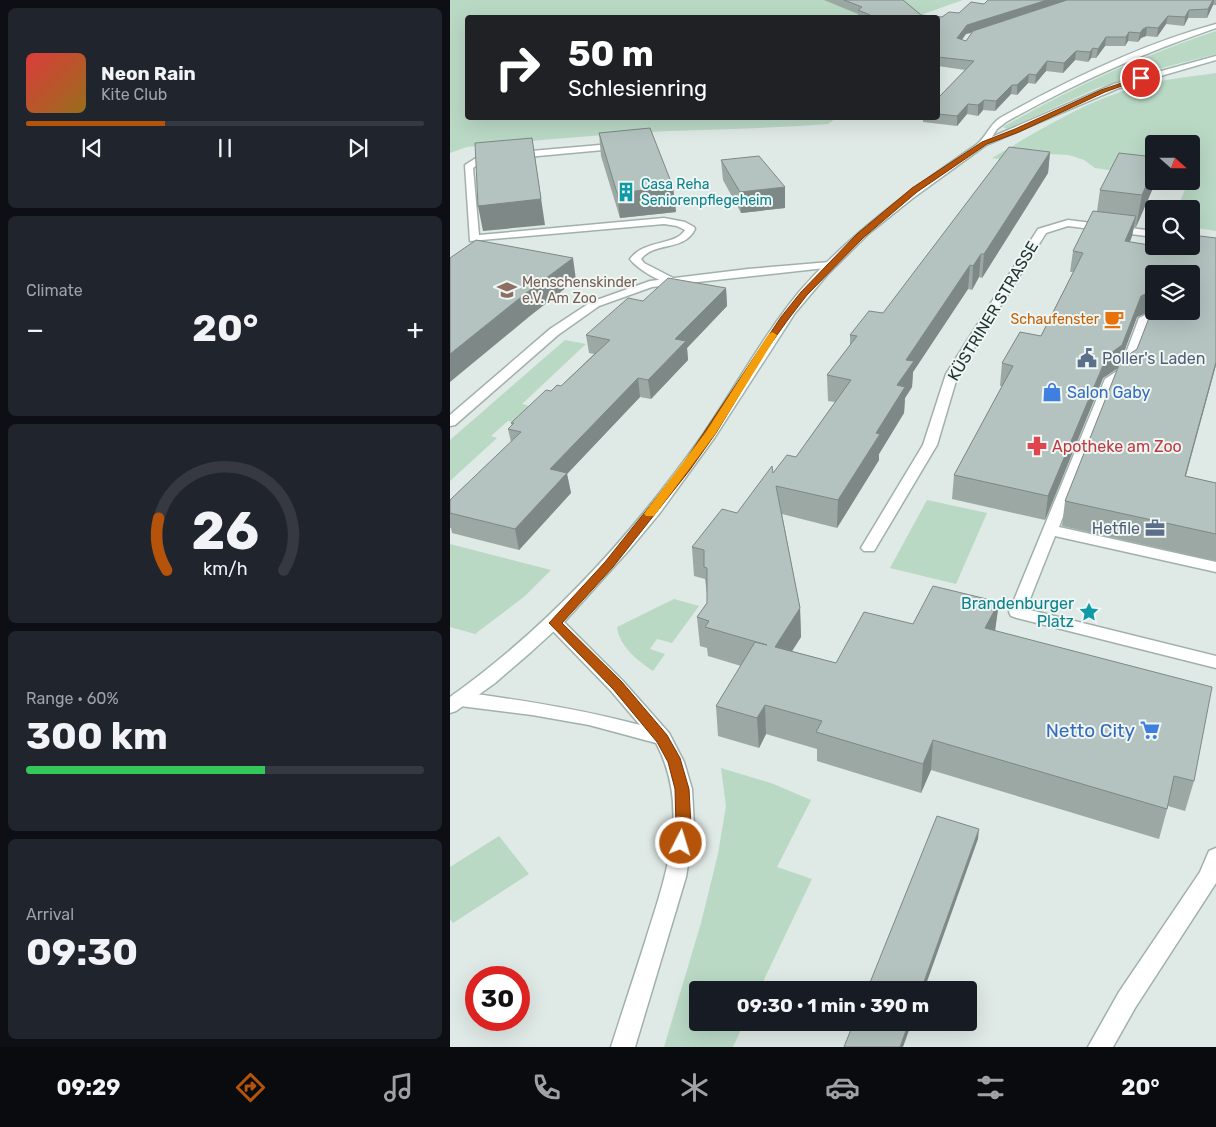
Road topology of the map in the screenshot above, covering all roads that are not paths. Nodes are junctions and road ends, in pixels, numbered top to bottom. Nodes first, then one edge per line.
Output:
1 (1216, 26) edge
2 (1216, 58) edge
3 (1216, 67) edge
4 (1141, 78) junction
5 (984, 143) junction
6 (600, 148) edge
7 (1145, 233) edge
8 (830, 265) junction
9 (671, 281) junction
10 (1145, 319) edge
11 (450, 422) edge
12 (1049, 530) junction
13 (869, 548) dead end
14 (1216, 567) edge
15 (555, 623) junction
16 (1216, 662) edge
17 (455, 702) edge
18 (662, 738) junction
19 (1216, 857) edge
20 (623, 1047) edge
21 (1100, 1047) edge

1 - 5 street
2 - 4 street
3 - 4 street
4 - 5 street
5 - 8 street
6 - 9 street
7 - 13 street, KÜSTRINER STRASSE
8 - 9 street
8 - 15 street
9 - 11 street
10 - 12 street
12 - 14 street
12 - 16 street
15 - 17 street
15 - 18 street
17 - 18 street
18 - 20 street
19 - 21 street

